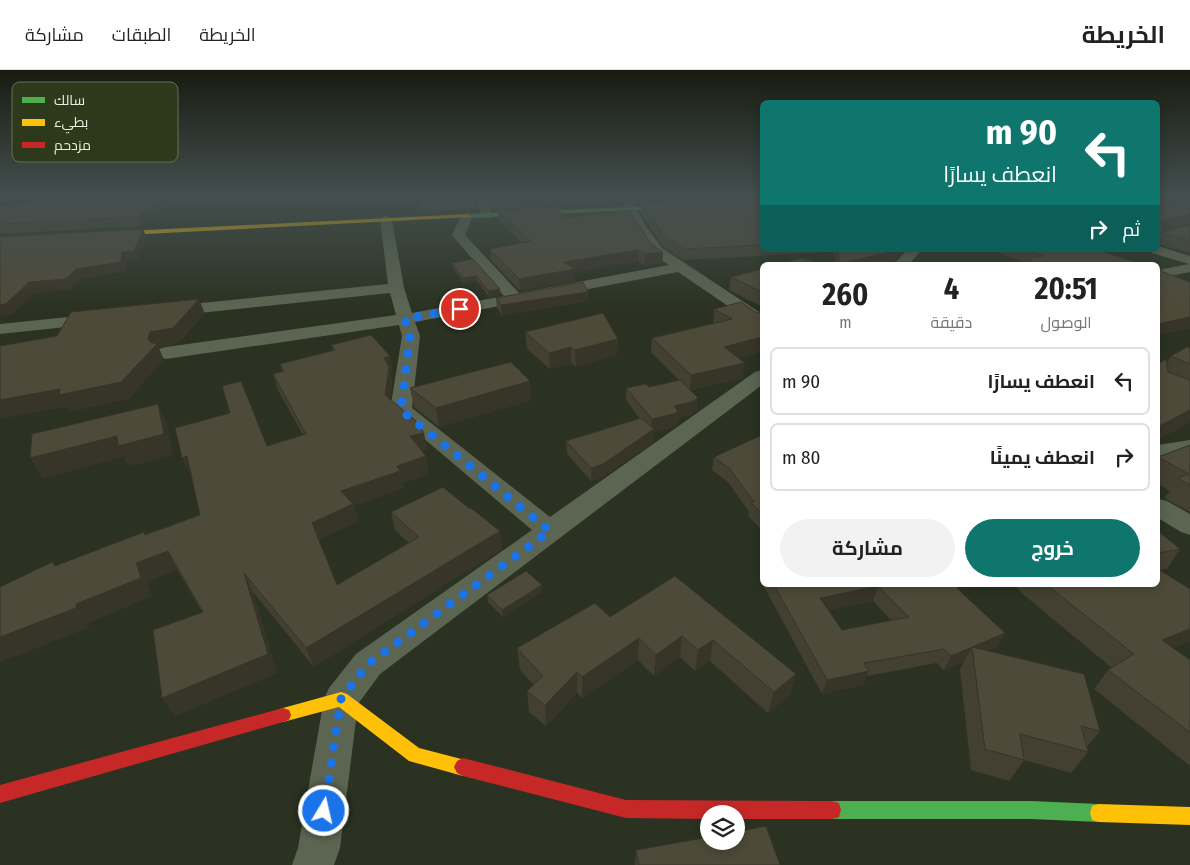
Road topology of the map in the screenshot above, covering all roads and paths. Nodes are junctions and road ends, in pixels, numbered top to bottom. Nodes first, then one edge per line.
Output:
1 (115, 234) edge
2 (388, 234) edge
3 (458, 234) edge
4 (644, 234) edge
5 (99, 235) edge
6 (1160, 251) edge
7 (913, 252) edge
8 (1190, 260) edge
9 (903, 262) edge
10 (681, 267) junction
11 (1190, 268) edge
12 (1160, 275) edge
13 (1160, 276) edge
14 (1182, 286) edge
15 (396, 288) junction
16 (515, 298) junction
17 (158, 312) edge
18 (109, 318) edge
19 (405, 319) junction
20 (760, 319) edge
21 (0, 329) edge
22 (166, 353) dead end
23 (760, 377) edge
24 (1190, 447) edge
25 (1160, 452) edge
26 (1160, 509) edge
27 (1190, 526) edge
28 (550, 531) junction
29 (341, 699) junction
30 (0, 794) edge
31 (1190, 816) edge
32 (313, 865) edge

1 - 5 main road
2 - 15 street
3 - 16 street
4 - 10 street
6 - 8 street
7 - 9 street
10 - 16 street
10 - 20 street
11 - 12 street
13 - 14 street
15 - 17 street
15 - 19 street
16 - 19 street
18 - 21 street
19 - 22 street
19 - 28 street
23 - 28 street
24 - 25 street
26 - 27 street
28 - 29 street
29 - 30 main road
29 - 31 main road
29 - 32 street

